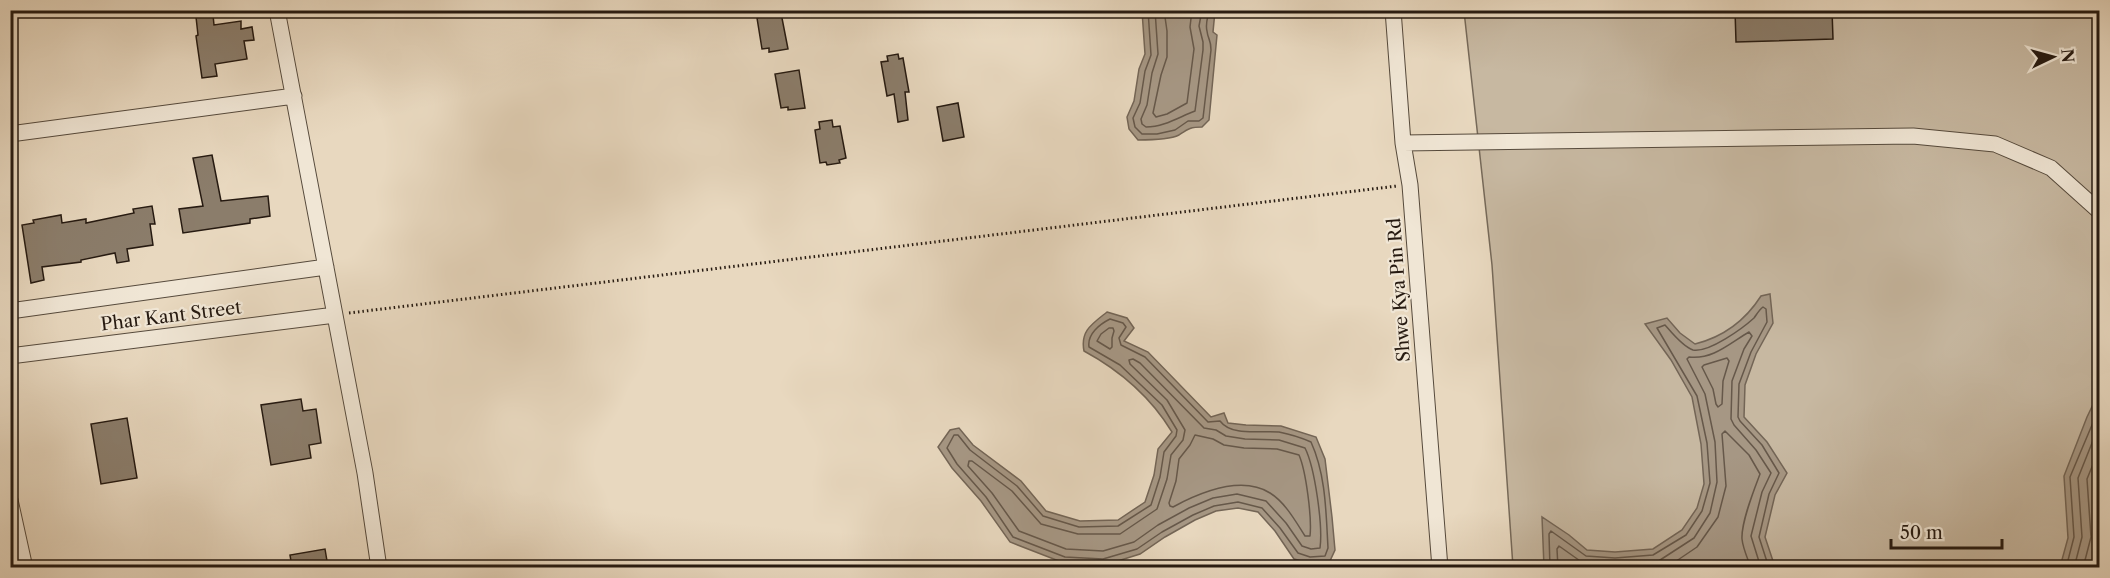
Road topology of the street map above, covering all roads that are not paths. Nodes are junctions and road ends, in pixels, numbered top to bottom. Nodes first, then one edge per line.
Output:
1 (278, 10) edge
2 (1393, 10) edge
3 (294, 96) junction
4 (10, 135) edge
5 (1403, 144) junction
6 (2100, 212) edge
7 (327, 267) junction
8 (10, 310) edge
9 (335, 315) junction
10 (10, 356) edge
11 (10, 500) edge
12 (16, 551) edge
13 (25, 567) edge
14 (378, 567) edge
15 (1440, 567) edge

1 - 3 street
2 - 5 street, Shwe Kya Pin Rd
3 - 4 street
3 - 7 street
5 - 6 street
5 - 15 street, Shwe Kya Pin Rd
7 - 8 street
7 - 9 street
9 - 10 street, Phar Kant Street
9 - 14 street
11 - 12 street
12 - 13 street

